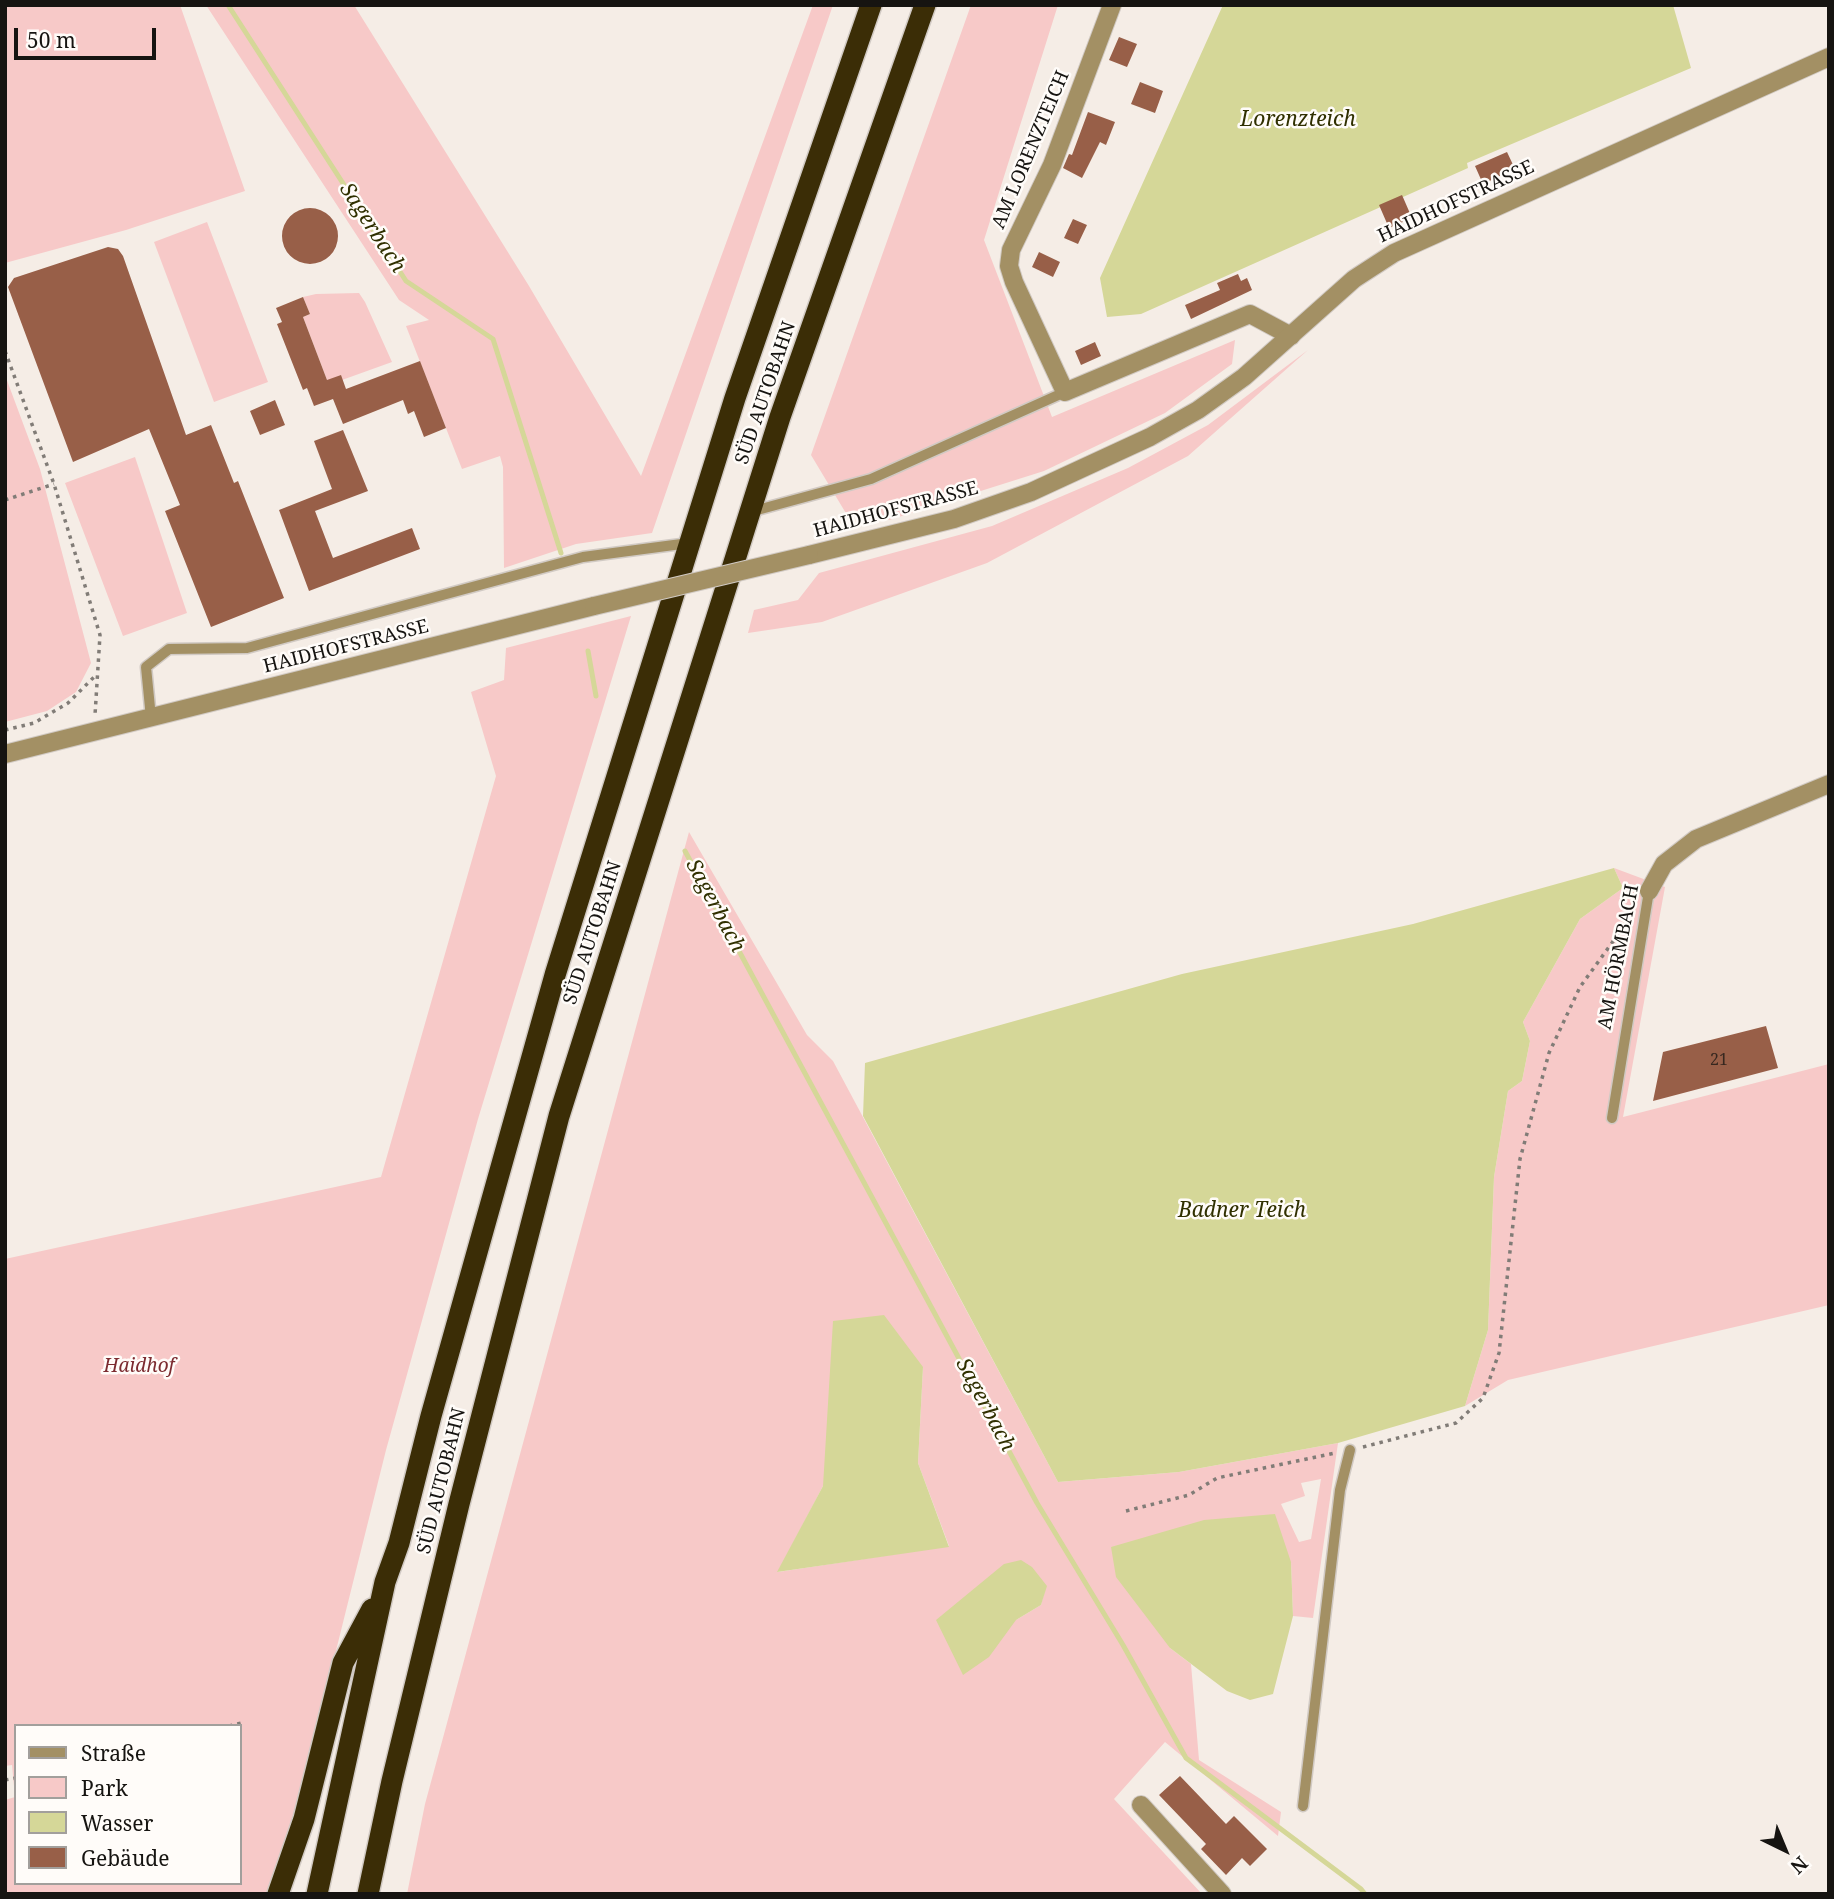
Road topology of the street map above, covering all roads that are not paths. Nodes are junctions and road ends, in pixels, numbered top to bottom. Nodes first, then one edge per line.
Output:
1 (872, 5) edge
2 (925, 5) edge
3 (1112, 5) edge
4 (1829, 57) edge
5 (1291, 336) junction
6 (1065, 392) junction
7 (750, 512) junction
8 (689, 543) junction
9 (151, 718) junction
10 (5, 754) edge
11 (1829, 784) edge
12 (1649, 891) joint
13 (1612, 1118) dead end
14 (1350, 1450) road end
15 (386, 1582) junction
16 (1141, 1805) dead end
17 (1303, 1806) dead end
18 (278, 1894) edge
19 (317, 1894) edge
20 (368, 1894) edge
21 (1222, 1894) edge

1 - 8 highway, SÜD AUTOBAHN
2 - 7 highway, SÜD AUTOBAHN
3 - 6 street, AM LORENZTEICH
4 - 5 street, HAIDHOFSTRASSE
5 - 6 street
5 - 9 street, HAIDHOFSTRASSE, bridge
6 - 7 lane
7 - 20 highway, SÜD AUTOBAHN
8 - 9 lane
8 - 15 highway, SÜD AUTOBAHN
9 - 10 street, HAIDHOFSTRASSE
11 - 12 street, AM HÖRMBACH
12 - 13 lane, AM HÖRMBACH
14 - 17 lane
15 - 18 highway
15 - 19 highway, SÜD AUTOBAHN
16 - 21 street

